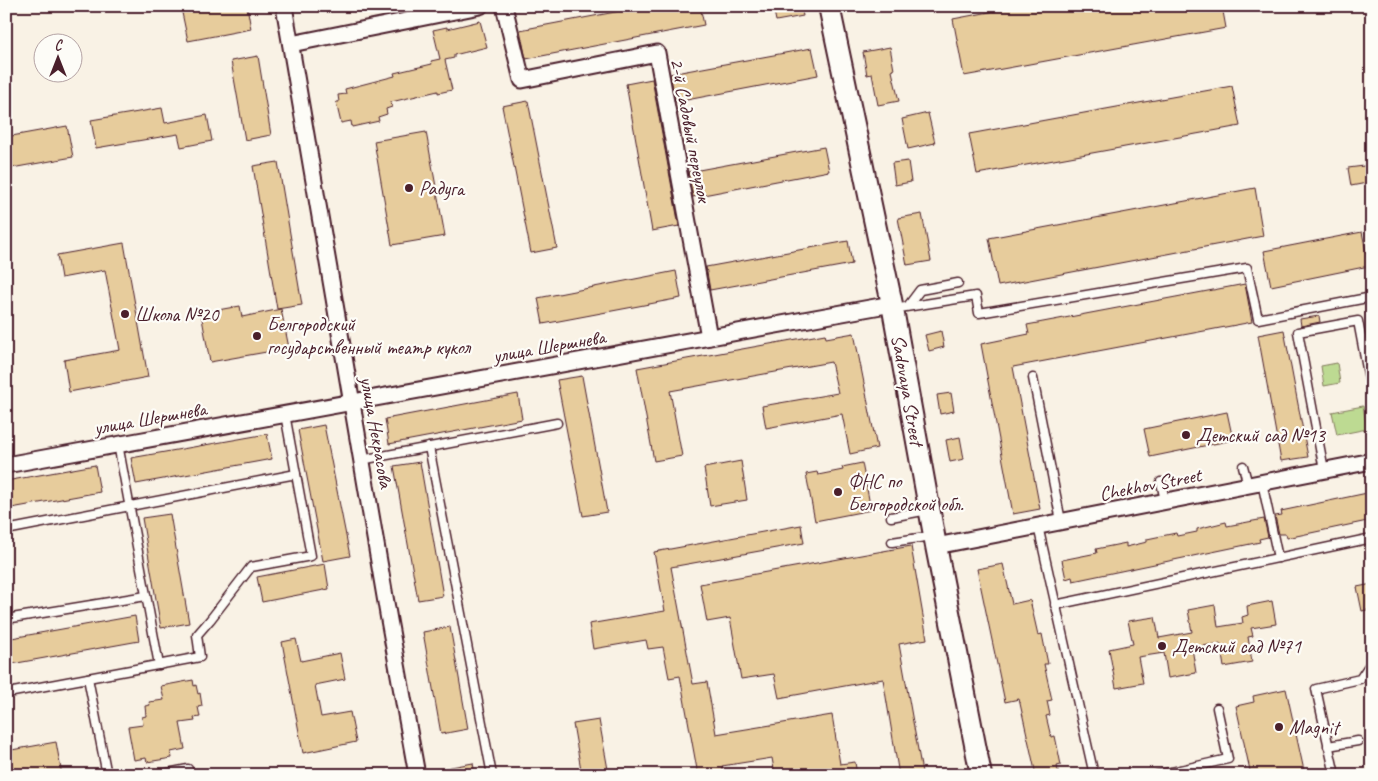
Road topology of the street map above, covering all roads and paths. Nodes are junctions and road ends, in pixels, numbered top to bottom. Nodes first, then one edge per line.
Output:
1 (284, 6) edge
2 (480, 6) edge
3 (504, 6) edge
4 (829, 6) edge
5 (291, 44) junction
6 (958, 283) dead end
7 (1372, 297) edge
8 (898, 306) junction
9 (709, 337) junction
10 (1033, 378) dead end
11 (1372, 395) edge
12 (352, 402) junction
13 (285, 414) junction
14 (557, 423) dead end
15 (118, 444) junction
16 (429, 447) junction
17 (362, 460) junction
18 (1372, 461) edge
19 (6, 465) edge
20 (1243, 466) dead end
21 (1324, 470) junction
22 (296, 474) junction
23 (1161, 482) dead end
24 (1255, 484) junction
25 (1165, 501) junction
26 (130, 506) junction
27 (930, 510) junction
28 (890, 516) dead end
29 (1061, 522) junction
30 (1038, 526) junction
31 (6, 530) edge
32 (1372, 538) edge
33 (935, 541) junction
34 (892, 542) dead end
35 (1278, 558) junction
36 (146, 596) junction
37 (1055, 605) junction
38 (6, 619) edge
39 (1372, 661) edge
40 (159, 665) junction
41 (88, 678) junction
42 (8, 694) dead end
43 (1217, 708) dead end
44 (1358, 741) dead end
45 (1328, 746) junction
46 (188, 769) dead end
47 (1181, 772) edge
48 (107, 775) edge
49 (158, 775) edge
50 (417, 775) edge
51 (492, 775) edge
52 (980, 775) edge
53 (1094, 775) edge
54 (1157, 775) edge
55 (1334, 775) edge

1 - 5 street, улица Некрасова
2 - 5 street
3 - 9 street, 2-й Садовый переулок
4 - 8 main road, Sadovaya Street
5 - 12 street, улица Некрасова
6 - 8 lane
7 - 8 lane
8 - 9 street, улица Шершнева
8 - 27 main road, Sadovaya Street
9 - 12 street, улица Шершнева
10 - 29 lane
11 - 21 lane
12 - 13 street, улица Шершнева
12 - 17 street, улица Некрасова
13 - 15 street, улица Шершнева
13 - 22 lane
14 - 16 lane
15 - 19 street, улица Шершнева
15 - 26 lane
16 - 17 lane
16 - 51 lane
17 - 50 street, улица Некрасова
18 - 21 street, Chekhov Street
20 - 24 lane
21 - 24 street, Chekhov Street
22 - 26 lane
22 - 40 lane
23 - 25 lane
24 - 25 street, Chekhov Street
24 - 35 lane
25 - 29 street, Chekhov Street
26 - 31 lane
26 - 36 lane
27 - 28 lane
27 - 33 main road, Sadovaya Street
29 - 30 street, Chekhov Street
30 - 33 street, Chekhov Street
30 - 37 lane
32 - 35 lane
33 - 34 lane
33 - 52 main road, Sadovaya Street
35 - 37 lane
36 - 38 lane
36 - 40 lane
37 - 53 lane
39 - 45 lane
40 - 41 lane
41 - 42 lane
41 - 48 lane
43 - 47 lane
44 - 45 lane
45 - 55 lane
46 - 49 lane
47 - 54 lane

